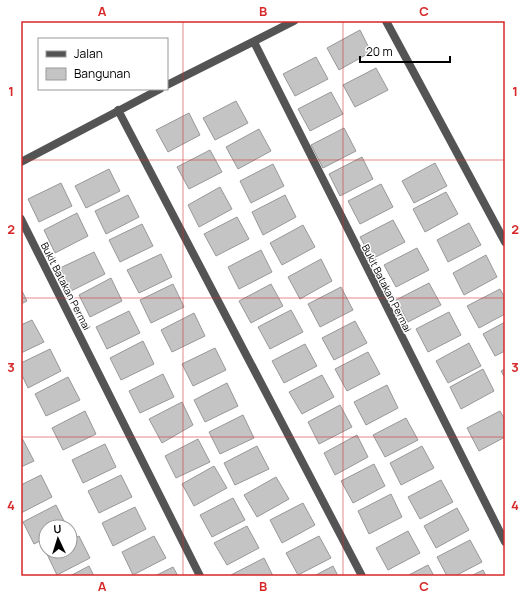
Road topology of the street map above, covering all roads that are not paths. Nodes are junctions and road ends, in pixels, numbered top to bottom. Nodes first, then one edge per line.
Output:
1 (294, 21) edge
2 (386, 21) edge
3 (254, 42) junction
4 (168, 85) edge
5 (158, 90) edge
6 (118, 110) junction
7 (21, 162) edge
8 (21, 219) edge
9 (505, 242) edge
10 (505, 542) edge
11 (200, 576) edge
12 (362, 576) edge

1 - 3 street
2 - 9 street
3 - 4 street
3 - 10 street, Bukit Batakan Permai
5 - 6 street
6 - 7 street
6 - 12 street
8 - 11 street, Bukit Batakan Permai

